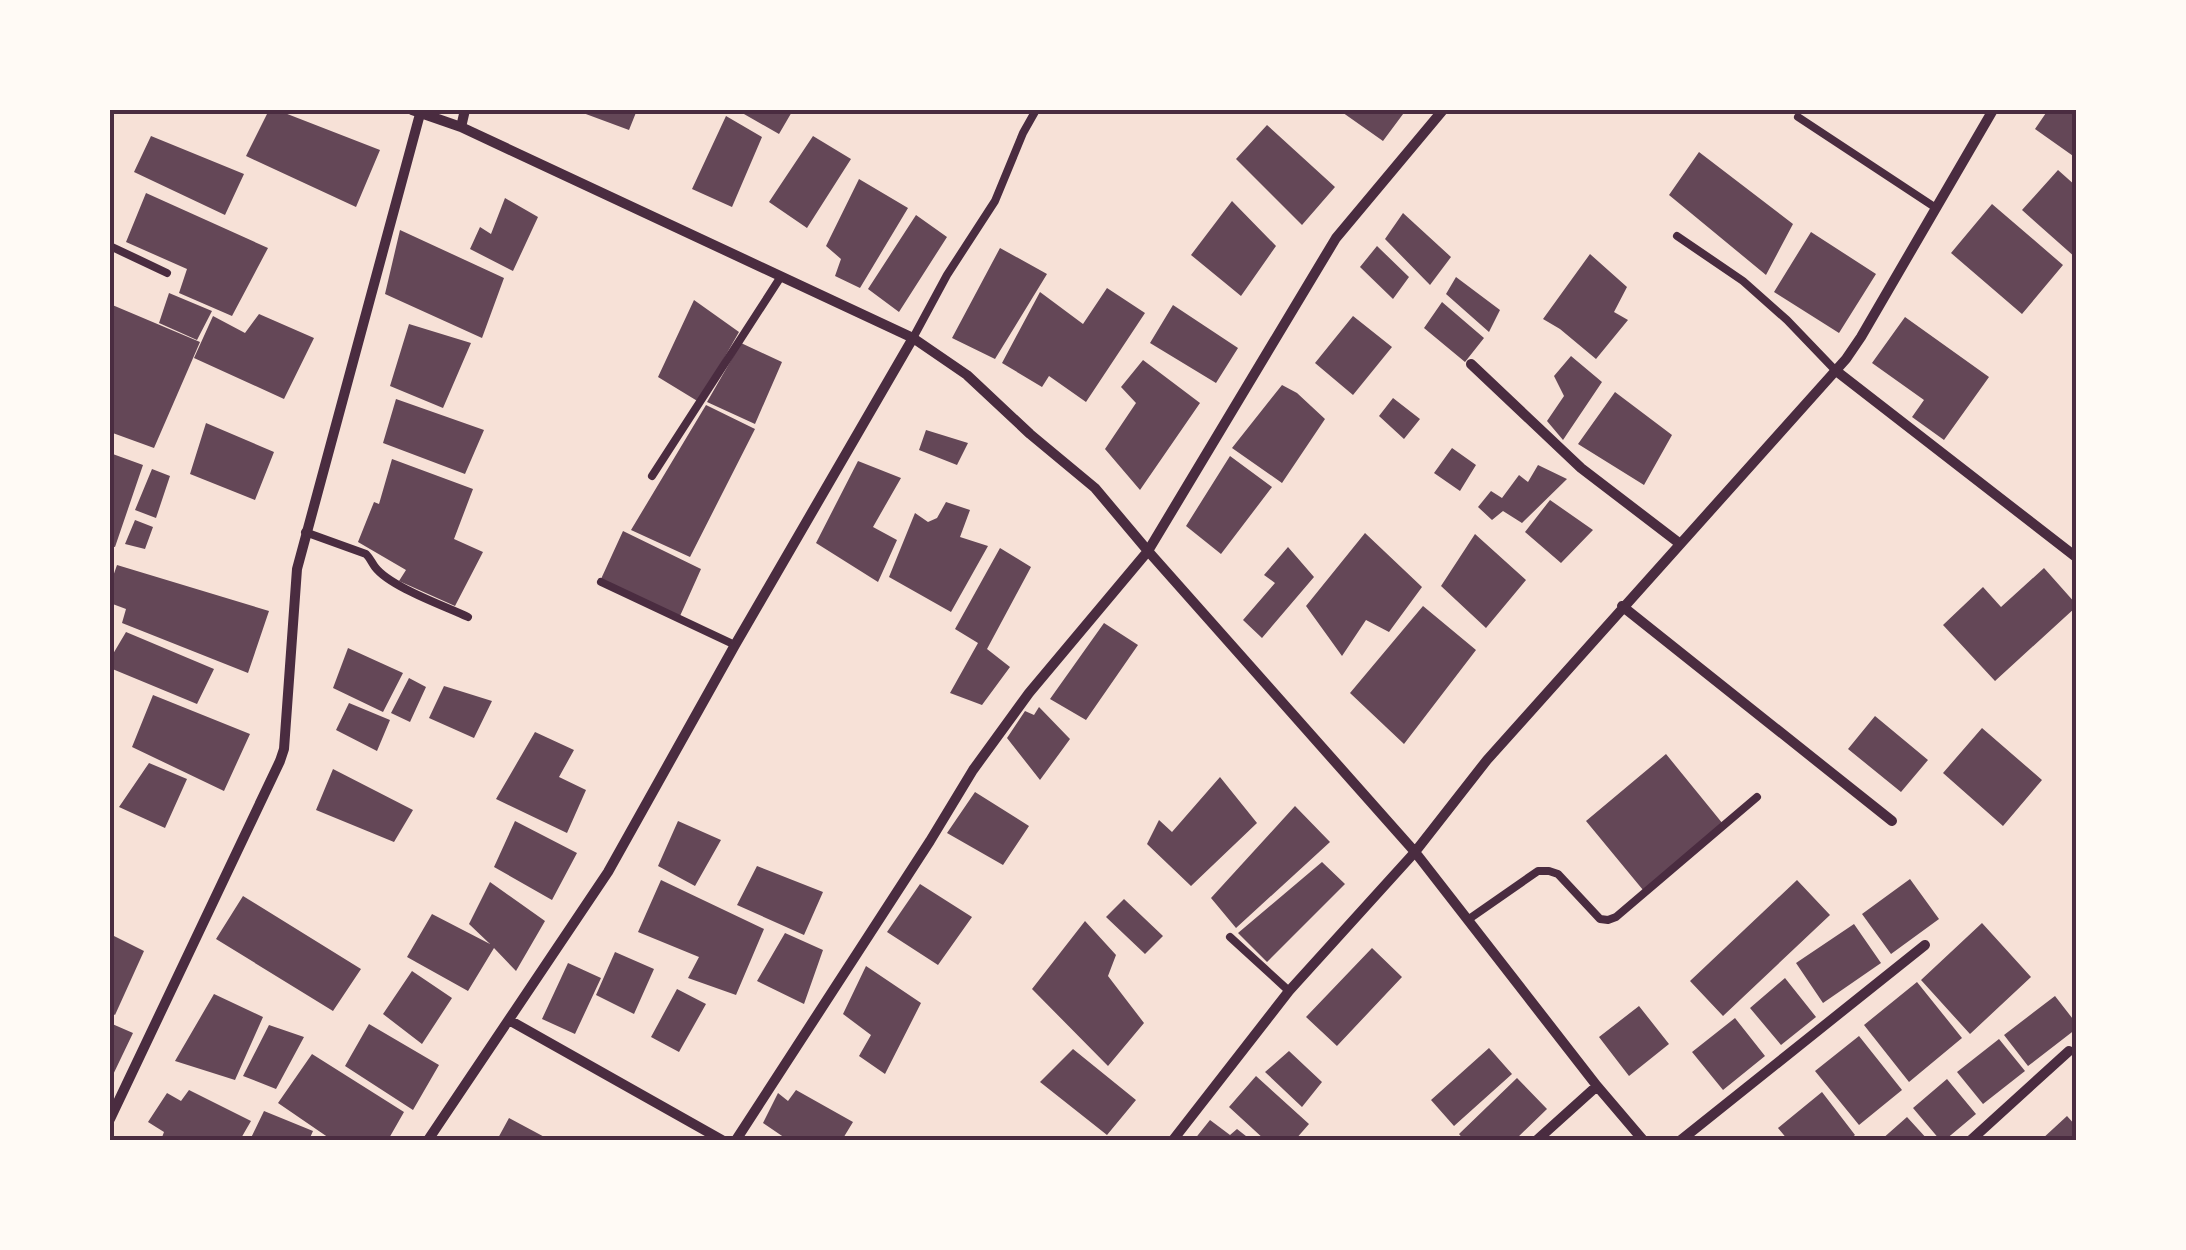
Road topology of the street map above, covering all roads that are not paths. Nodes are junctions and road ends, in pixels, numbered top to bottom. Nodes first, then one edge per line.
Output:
1 (465, 110) edge
2 (1036, 110) edge
3 (1443, 110) edge
4 (1993, 110) edge
5 (416, 112) edge
6 (1798, 117) dead end
7 (460, 127) junction
8 (1936, 208) junction
9 (1677, 236) dead end
10 (110, 246) edge
11 (167, 273) dead end
12 (780, 278) junction
13 (914, 338) junction
14 (1471, 364) dead end
15 (1836, 370) junction
16 (652, 476) dead end
17 (306, 532) junction
18 (1680, 543) junction
19 (1148, 551) junction
20 (2076, 557) edge
21 (601, 582) dead end
22 (1622, 606) junction
23 (468, 617) dead end
24 (735, 645) junction
25 (1756, 797) dead end
26 (1892, 822) dead end
27 (1415, 852) junction
28 (1469, 918) junction
29 (1230, 937) dead end
30 (1925, 945) dead end
31 (1289, 990) junction
32 (509, 1020) junction
33 (2069, 1051) dead end
34 (1597, 1086) junction
35 (110, 1118) edge
36 (428, 1140) edge
37 (722, 1140) edge
38 (736, 1140) edge
39 (1173, 1140) edge
40 (1537, 1140) edge
41 (1644, 1140) edge
42 (1682, 1140) edge
43 (1971, 1140) edge

1 - 7 street
2 - 13 lane
3 - 19 street
4 - 8 street
5 - 7 street
5 - 17 street
6 - 8 lane
7 - 12 street
8 - 15 street
9 - 15 lane
10 - 11 lane
12 - 13 street
12 - 16 lane
13 - 19 street
13 - 24 street
14 - 18 street
15 - 18 street
15 - 20 street
17 - 23 lane
17 - 35 street
18 - 22 street
19 - 27 street
19 - 38 street
21 - 24 lane
22 - 26 street
22 - 27 street
24 - 32 street
25 - 28 lane
27 - 28 street
27 - 31 street
28 - 34 street
29 - 31 lane
30 - 42 street
31 - 39 street
32 - 36 street
32 - 37 street
33 - 43 street
34 - 40 street
34 - 41 street

